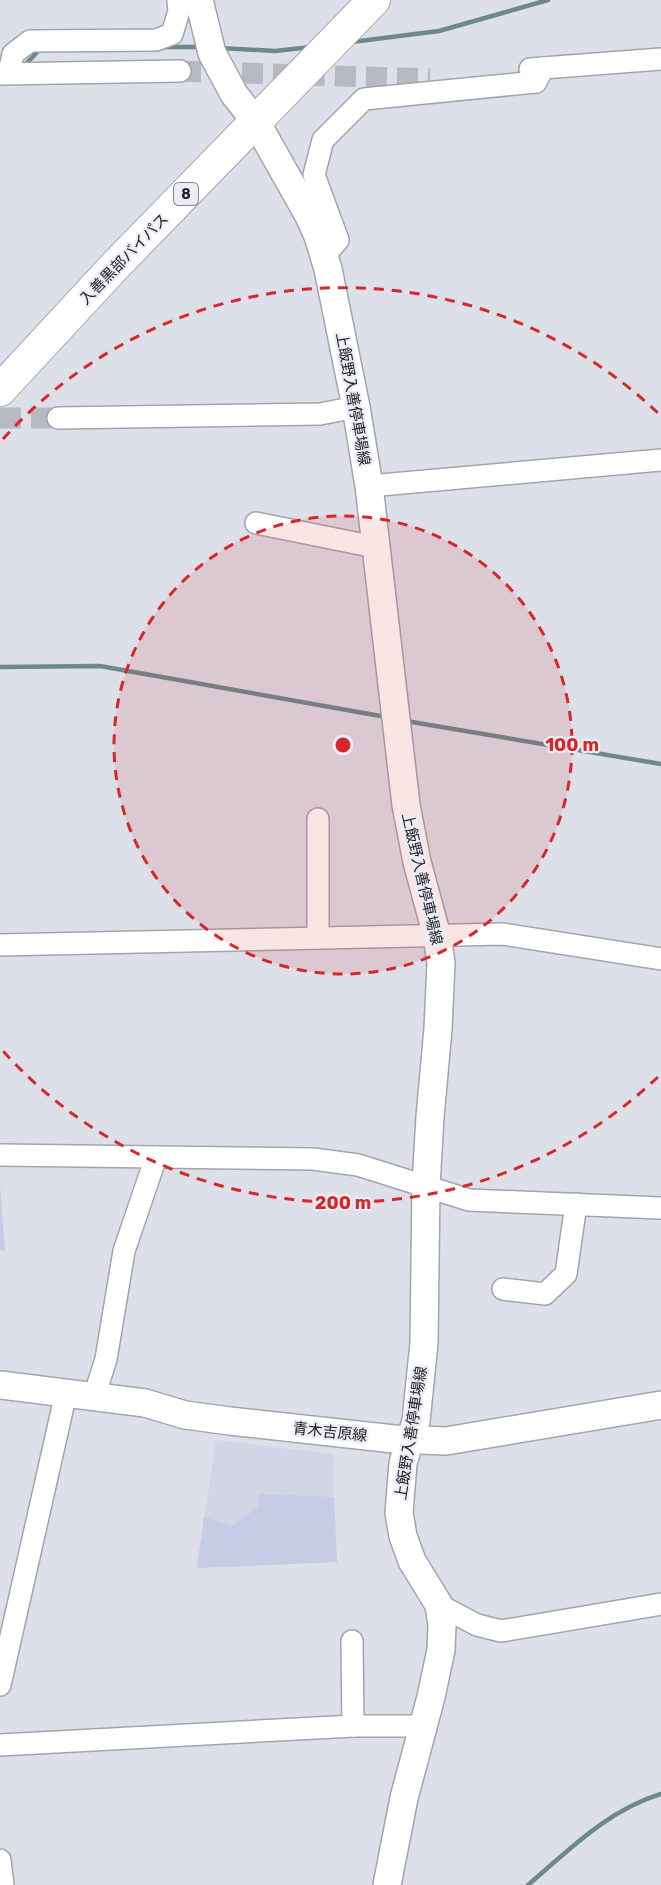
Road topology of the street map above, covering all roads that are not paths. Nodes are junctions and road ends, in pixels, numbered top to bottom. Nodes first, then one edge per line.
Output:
1 (178, 0) edge
2 (199, 0) edge
3 (374, 0) edge
4 (661, 59) edge
5 (543, 68) junction
6 (180, 71) tunnel mouth
7 (5, 74) edge
8 (430, 79) tunnel mouth
9 (256, 122) junction
10 (324, 256) junction
11 (0, 390) edge
12 (356, 407) junction
13 (58, 418) tunnel mouth
14 (661, 460) edge
15 (369, 486) junction
16 (256, 523) dead end
17 (375, 547) junction
18 (318, 819) dead end
19 (437, 936) junction
20 (318, 938) junction
21 (0, 945) edge
22 (661, 959) edge
23 (0, 1155) edge
24 (156, 1157) junction
25 (426, 1185) junction
26 (576, 1204) junction
27 (661, 1208) edge
28 (503, 1289) dead end
29 (0, 1385) edge
30 (66, 1394) junction
31 (94, 1397) junction
32 (661, 1405) edge
33 (411, 1439) junction
34 (661, 1604) edge
35 (439, 1605) junction
36 (352, 1641) dead end
37 (0, 1685) edge
38 (353, 1726) junction
39 (424, 1726) junction
40 (0, 1745) edge
41 (0, 1860) edge
42 (3, 1885) edge
43 (387, 1885) edge

1 - 7 street
2 - 9 main road, 上飯野入善停車場線
3 - 9 highway, 入善黒部バイパス / 8
4 - 5 street
5 - 8 street
5 - 10 street
6 - 7 street
9 - 10 main road, 上飯野入善停車場線
9 - 11 highway, 入善黒部バイパス / 8
10 - 12 main road, 上飯野入善停車場線
12 - 13 street
12 - 15 main road, 上飯野入善停車場線
14 - 15 street
15 - 17 main road, 上飯野入善停車場線
16 - 17 street
17 - 19 main road, 上飯野入善停車場線
18 - 20 street
19 - 20 street
19 - 22 street
19 - 25 main road, 上飯野入善停車場線
20 - 21 street
23 - 24 street
24 - 25 street
24 - 31 street
25 - 26 street
25 - 33 main road, 上飯野入善停車場線
26 - 27 street
26 - 28 street
29 - 30 main road, 青木吉原線
30 - 31 main road, 青木吉原線
30 - 37 street
31 - 33 main road, 青木吉原線
32 - 33 main road, 青木吉原線
33 - 35 main road, 上飯野入善停車場線
34 - 35 street
35 - 39 main road, 上飯野入善停車場線
36 - 38 street
38 - 39 street
38 - 40 street
39 - 43 main road, 上飯野入善停車場線
41 - 42 street

